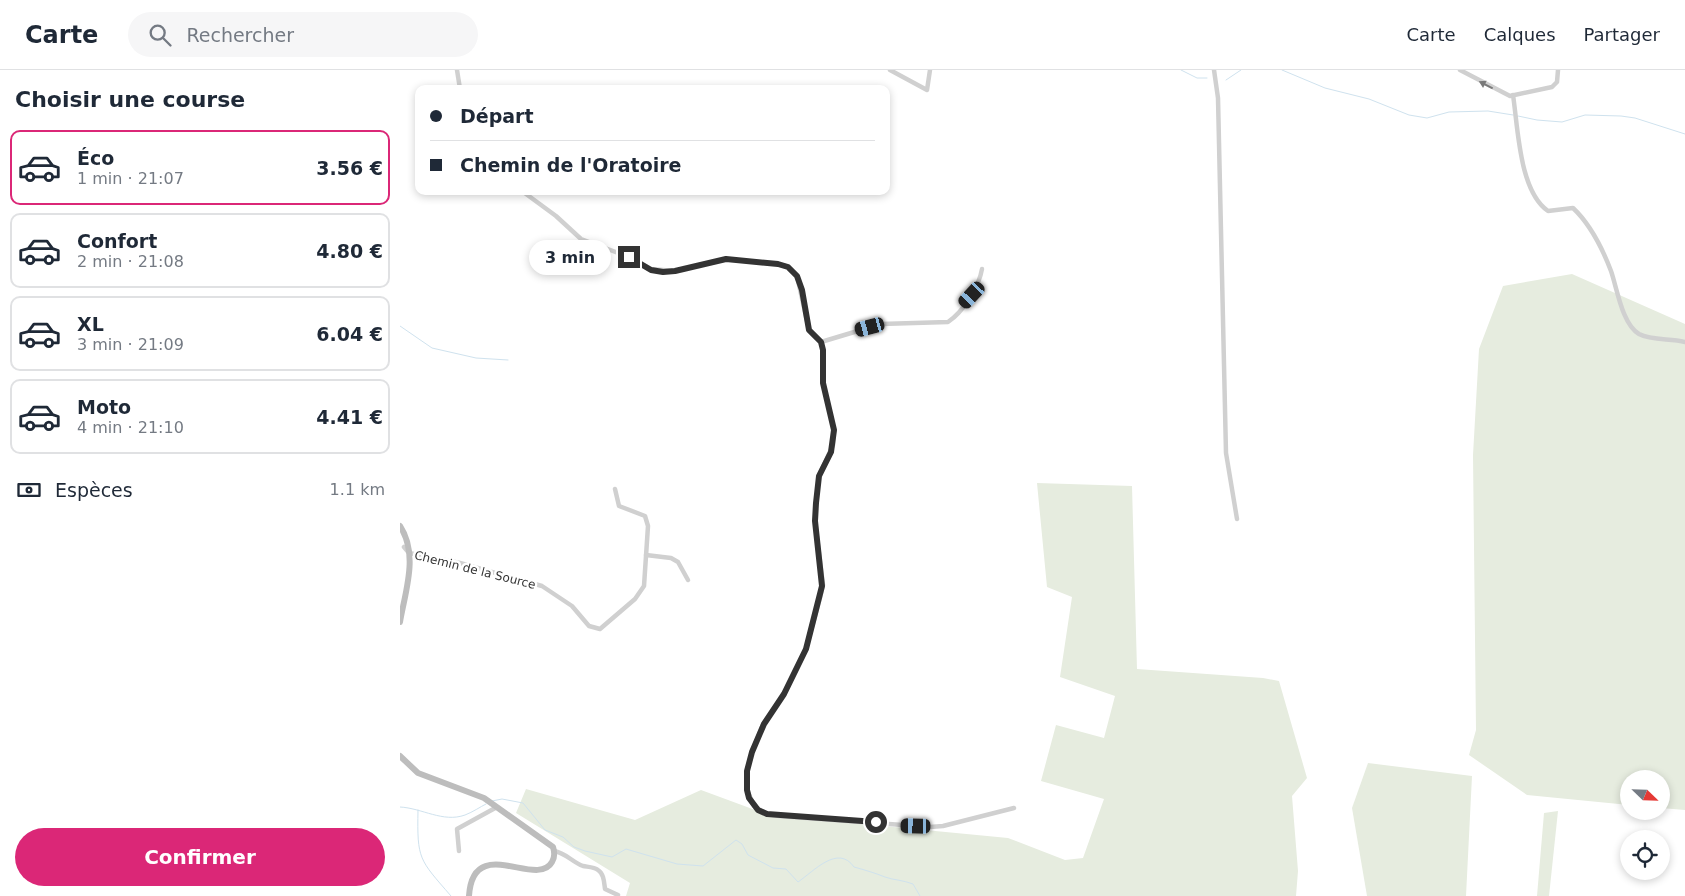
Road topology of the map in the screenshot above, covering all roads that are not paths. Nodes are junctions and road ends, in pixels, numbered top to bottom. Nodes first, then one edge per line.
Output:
1 (457, 70) edge
2 (890, 70) edge
3 (930, 70) edge
4 (1214, 70) edge
5 (1460, 70) edge
6 (1558, 70) edge
7 (459, 85) edge
8 (1514, 95) junction
9 (527, 195) edge
10 (982, 269) dead end
11 (821, 342) junction
12 (1685, 342) edge
13 (615, 489) dead end
14 (1236, 519) dead end
15 (400, 526) edge
16 (400, 535) edge
17 (404, 548) junction
18 (409, 553) junction
19 (646, 555) junction
20 (688, 580) dead end
21 (404, 601) junction
22 (400, 622) edge
23 (400, 756) edge
24 (493, 804) junction
25 (1014, 808) dead end
26 (459, 851) dead end
27 (554, 851) junction
28 (618, 895) edge
29 (468, 896) edge

1 - 7 street
2 - 3 street
4 - 14 street
8 -> 5 street
6 - 8 street
8 - 12 street
9 - 11 street
10 - 11 street
11 - 25 street
13 - 19 street
15 - 18 main road
16 - 17 main road
17 - 18 street
17 - 21 main road
18 - 19 street, Chemin de la Source
18 - 21 main road
19 - 20 street
21 - 22 main road
23 - 24 main road
24 - 26 street
24 - 27 main road
27 - 28 street
27 - 29 main road

